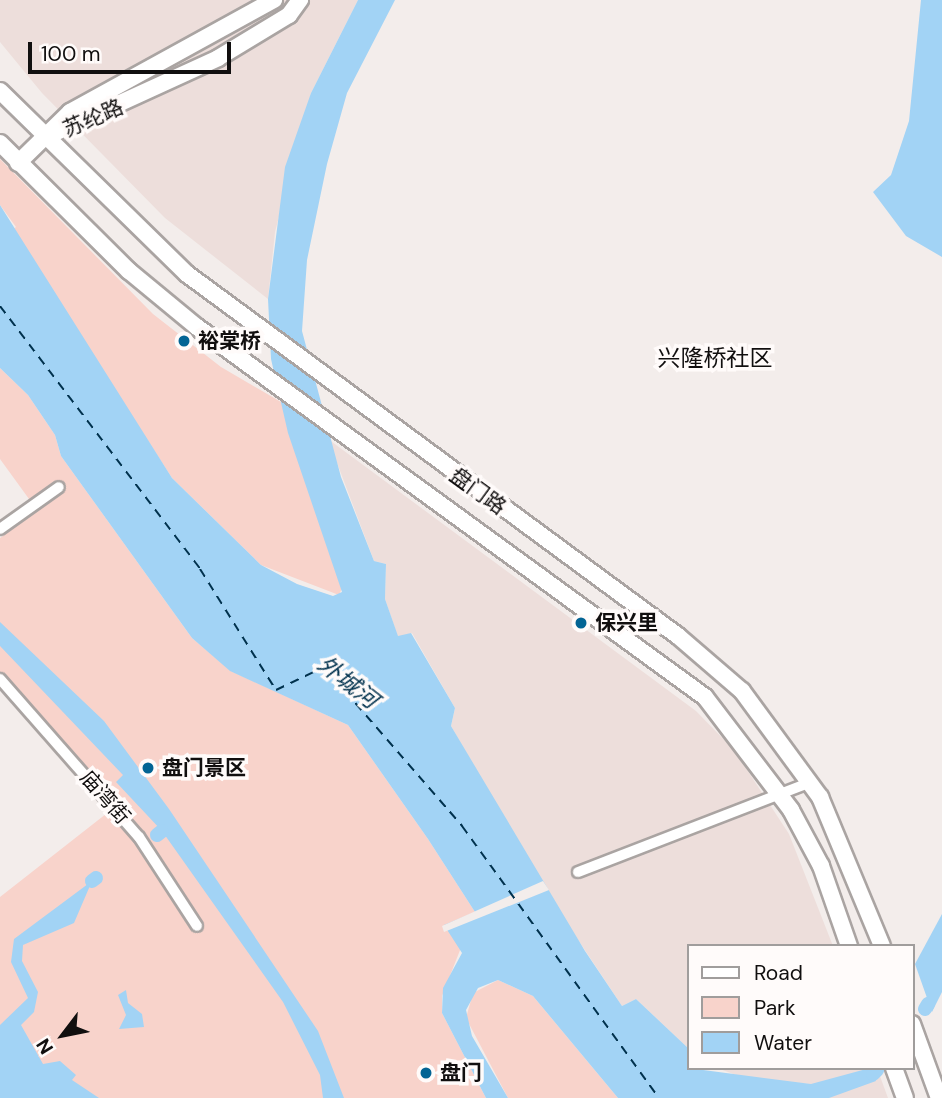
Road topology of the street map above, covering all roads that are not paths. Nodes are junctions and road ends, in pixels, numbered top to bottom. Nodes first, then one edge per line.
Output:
1 (274, 0) edge
2 (300, 0) edge
3 (0, 91) edge
4 (42, 138) junction
5 (0, 143) edge
6 (18, 163) junction
7 (59, 487) dead end
8 (0, 529) edge
9 (0, 679) edge
10 (811, 782) junction
11 (784, 797) junction
12 (578, 872) dead end
13 (197, 926) dead end
14 (848, 944) edge
15 (881, 944) edge
16 (914, 1029) edge
17 (895, 1070) edge
18 (905, 1098) edge
19 (939, 1098) edge

1 - 4 main road, 苏纶路
2 - 4 main road, 苏纶路
3 - 4 main road, 盘门路
4 - 6 main road
4 - 10 main road, 盘门路
5 - 6 main road, 盘门路
6 - 11 main road, 盘门路
7 - 8 street
9 - 13 street, 庙湾街
10 - 11 street
10 - 15 main road, 盘门路
11 - 12 street
11 - 14 main road, 盘门路
16 - 19 main road
17 - 18 main road

